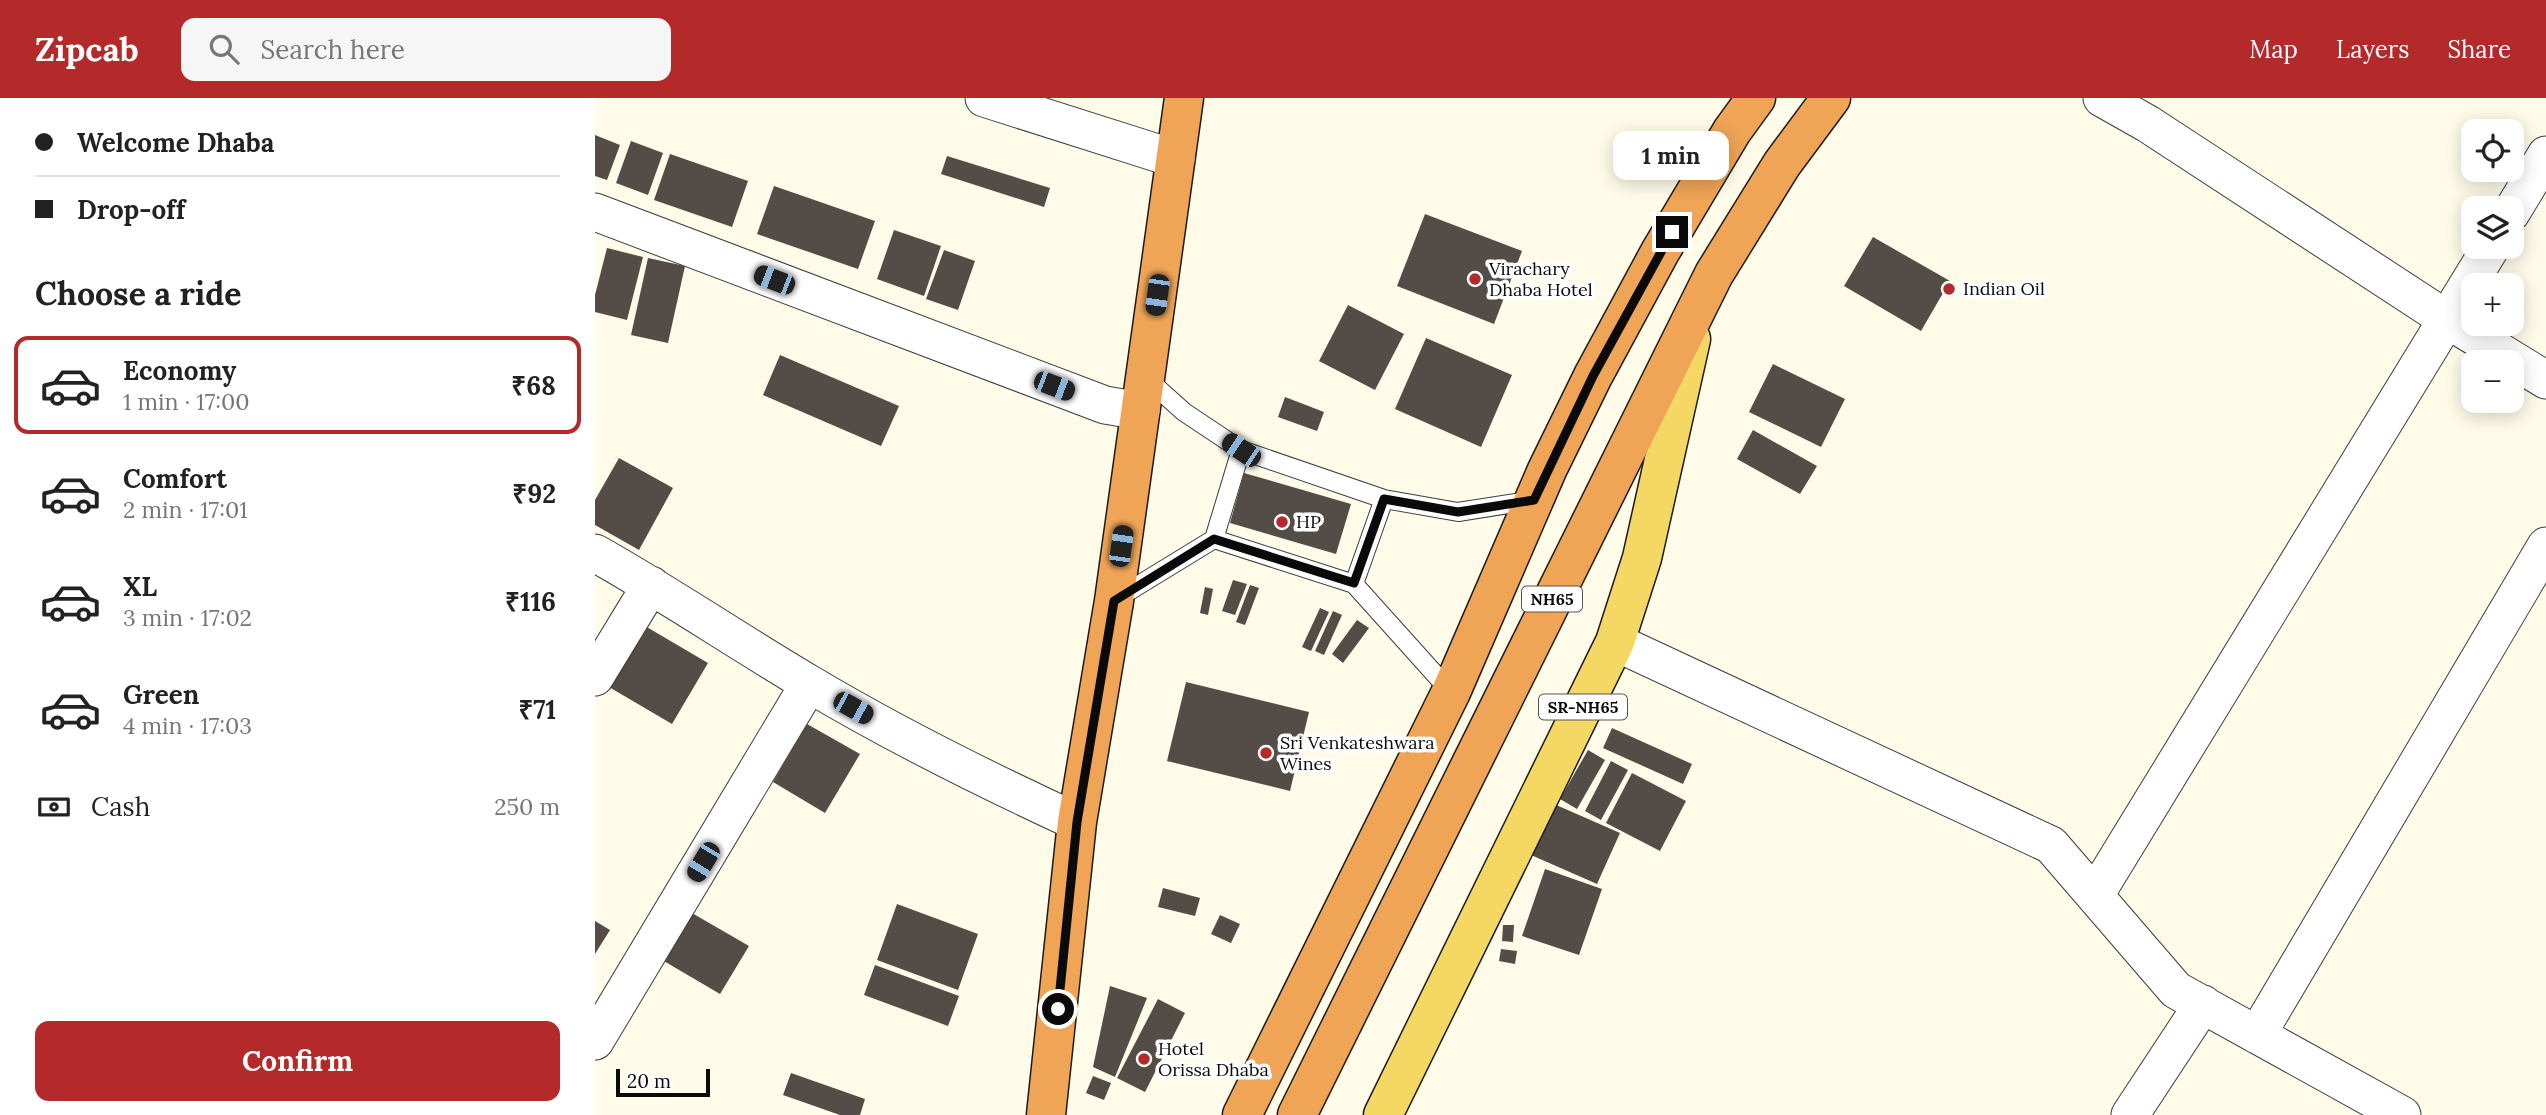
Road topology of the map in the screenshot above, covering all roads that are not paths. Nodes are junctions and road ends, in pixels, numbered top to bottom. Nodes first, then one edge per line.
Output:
1 (984, 98) edge
2 (1184, 98) edge
3 (1756, 98) edge
4 (1831, 98) edge
5 (2102, 98) edge
6 (2546, 155) edge
7 (1176, 159) junction
8 (2521, 196) edge
9 (595, 212) edge
10 (2484, 259) edge
11 (1714, 274) junction
12 (2448, 320) junction
13 (2546, 380) edge
14 (1143, 394) junction
15 (1241, 450) junction
16 (1384, 499) junction
17 (1534, 500) junction
18 (1214, 539) junction
19 (2546, 546) edge
20 (595, 554) edge
21 (1354, 583) junction
22 (651, 584) junction
23 (1114, 601) junction
24 (1615, 642) junction
25 (595, 677) edge
26 (809, 684) junction
27 (1451, 692) junction
28 (1077, 822) junction
29 (2095, 895) junction
30 (2203, 1004) junction
31 (2257, 1035) junction
32 (595, 1041) edge
33 (1265, 1069) junction
34 (1047, 1115) edge
35 (1234, 1115) edge
36 (1242, 1115) edge
37 (1297, 1115) edge
38 (1383, 1115) edge
39 (2130, 1115) edge
40 (2402, 1115) edge

1 - 7 street
2 - 7 highway
3 - 17 highway, NH65
4 - 11 highway, NH65
5 - 12 street
6 - 8 street
7 - 14 highway
9 - 14 street
10 - 12 street
11 - 24 main road, SR-NH65
11 - 37 highway, NH65
12 - 13 street
12 - 29 street
14 - 15 lane
14 - 23 highway
15 - 16 lane
15 - 18 lane
16 - 17 lane
16 - 21 lane
17 - 27 highway, NH65
18 - 21 lane
18 - 23 lane
19 - 31 street
20 - 22 street
21 - 27 lane
22 - 25 street
22 - 26 street
23 - 28 highway
24 - 29 street
24 - 38 main road, SR-NH65
26 - 28 street
26 - 32 street
27 - 33 highway, NH65
28 - 34 highway
29 - 30 street
30 - 31 street
30 - 39 street
31 - 40 street
33 - 35 highway, NH65
33 - 36 highway, NH65

